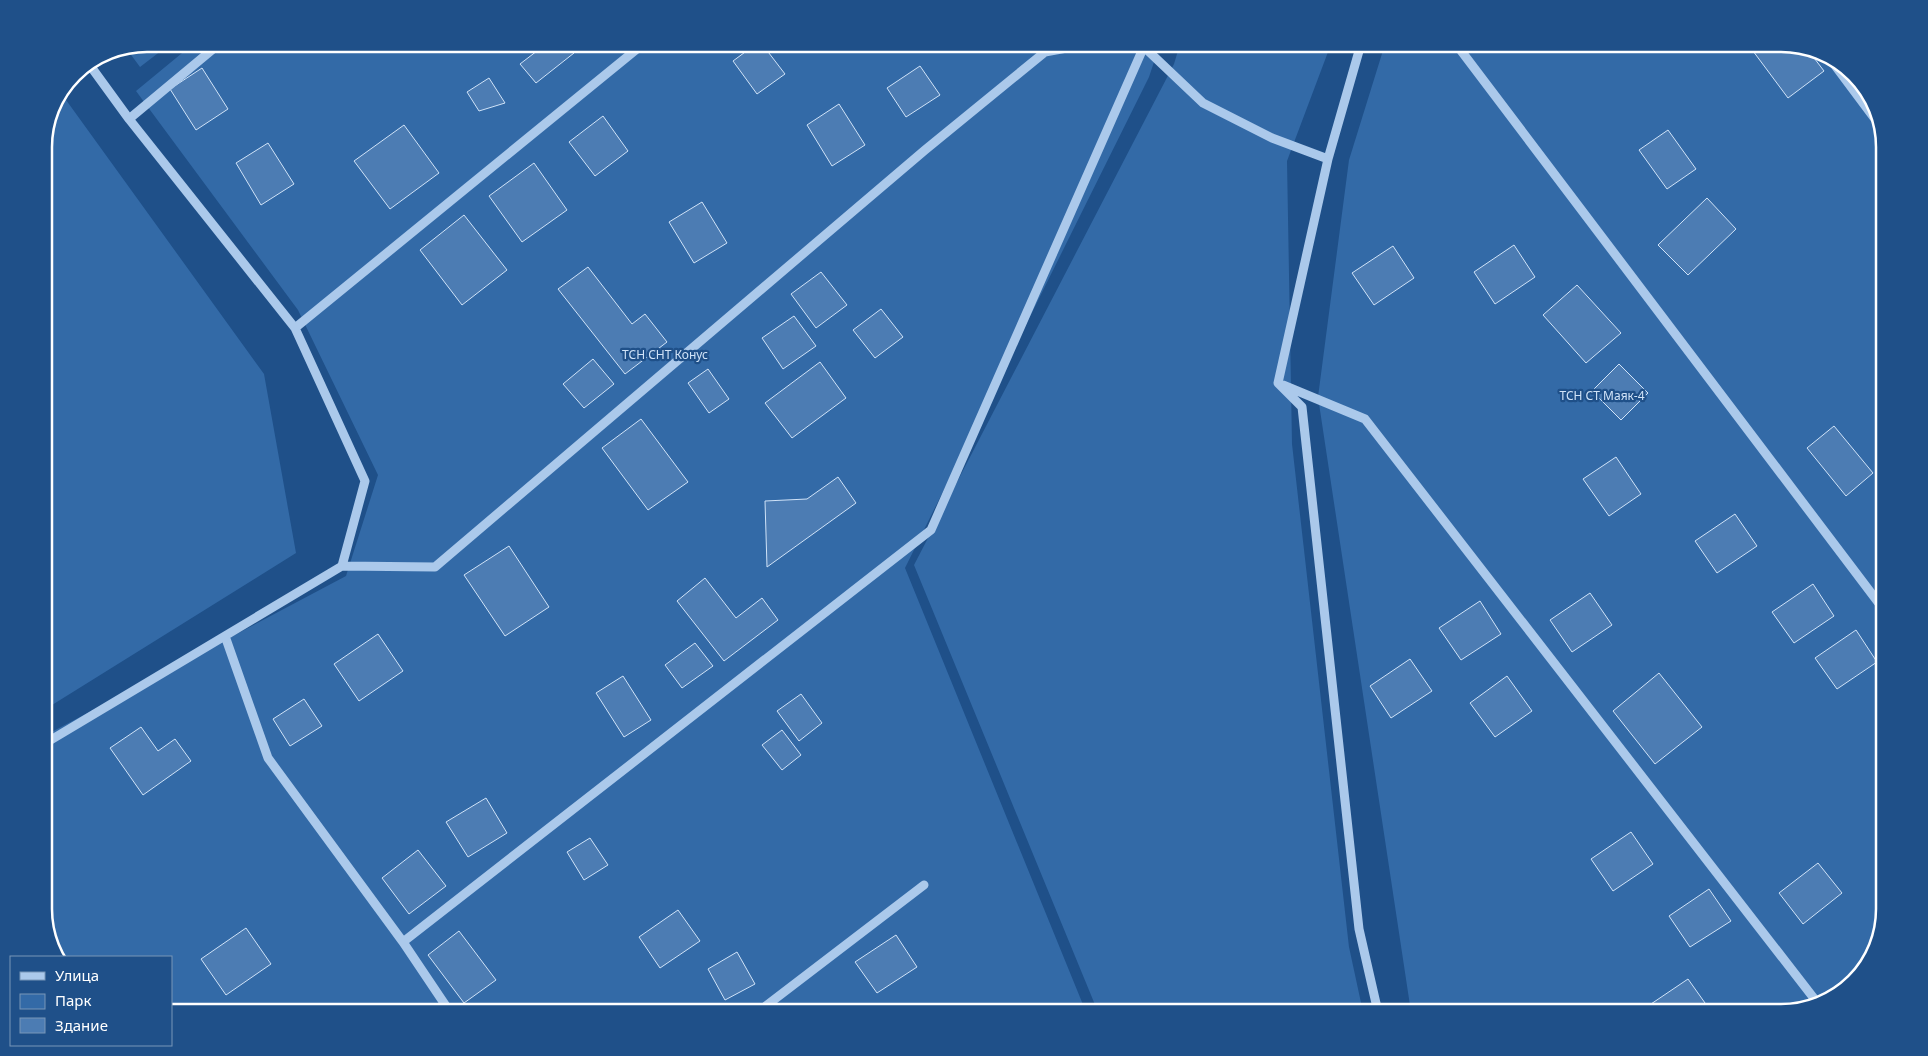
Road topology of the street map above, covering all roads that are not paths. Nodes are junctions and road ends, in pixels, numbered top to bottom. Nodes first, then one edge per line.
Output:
1 (209, 52) edge
2 (632, 52) edge
3 (1045, 52) edge
4 (1142, 52) edge
5 (1152, 52) edge
6 (1359, 52) edge
7 (1462, 52) edge
8 (93, 70) edge
9 (1843, 76) edge
10 (1867, 108) edge
11 (129, 119) junction
12 (1328, 159) junction
13 (295, 328) junction
14 (1278, 383) junction
15 (342, 566) junction
16 (1876, 599) edge
17 (224, 636) junction
18 (53, 739) edge
19 (924, 885) dead end
20 (403, 942) junction
21 (1813, 997) edge
22 (445, 1004) edge
23 (768, 1004) edge
24 (1376, 1004) edge

1 - 11 street
2 - 13 street
3 - 15 street
4 - 20 street
5 - 12 street
6 - 12 street
7 - 16 street
8 - 11 street
9 - 10 street
11 - 13 street
12 - 14 street
13 - 15 street
14 - 21 street
14 - 24 street
15 - 17 street
17 - 18 street
17 - 20 street
19 - 23 street
20 - 22 street

